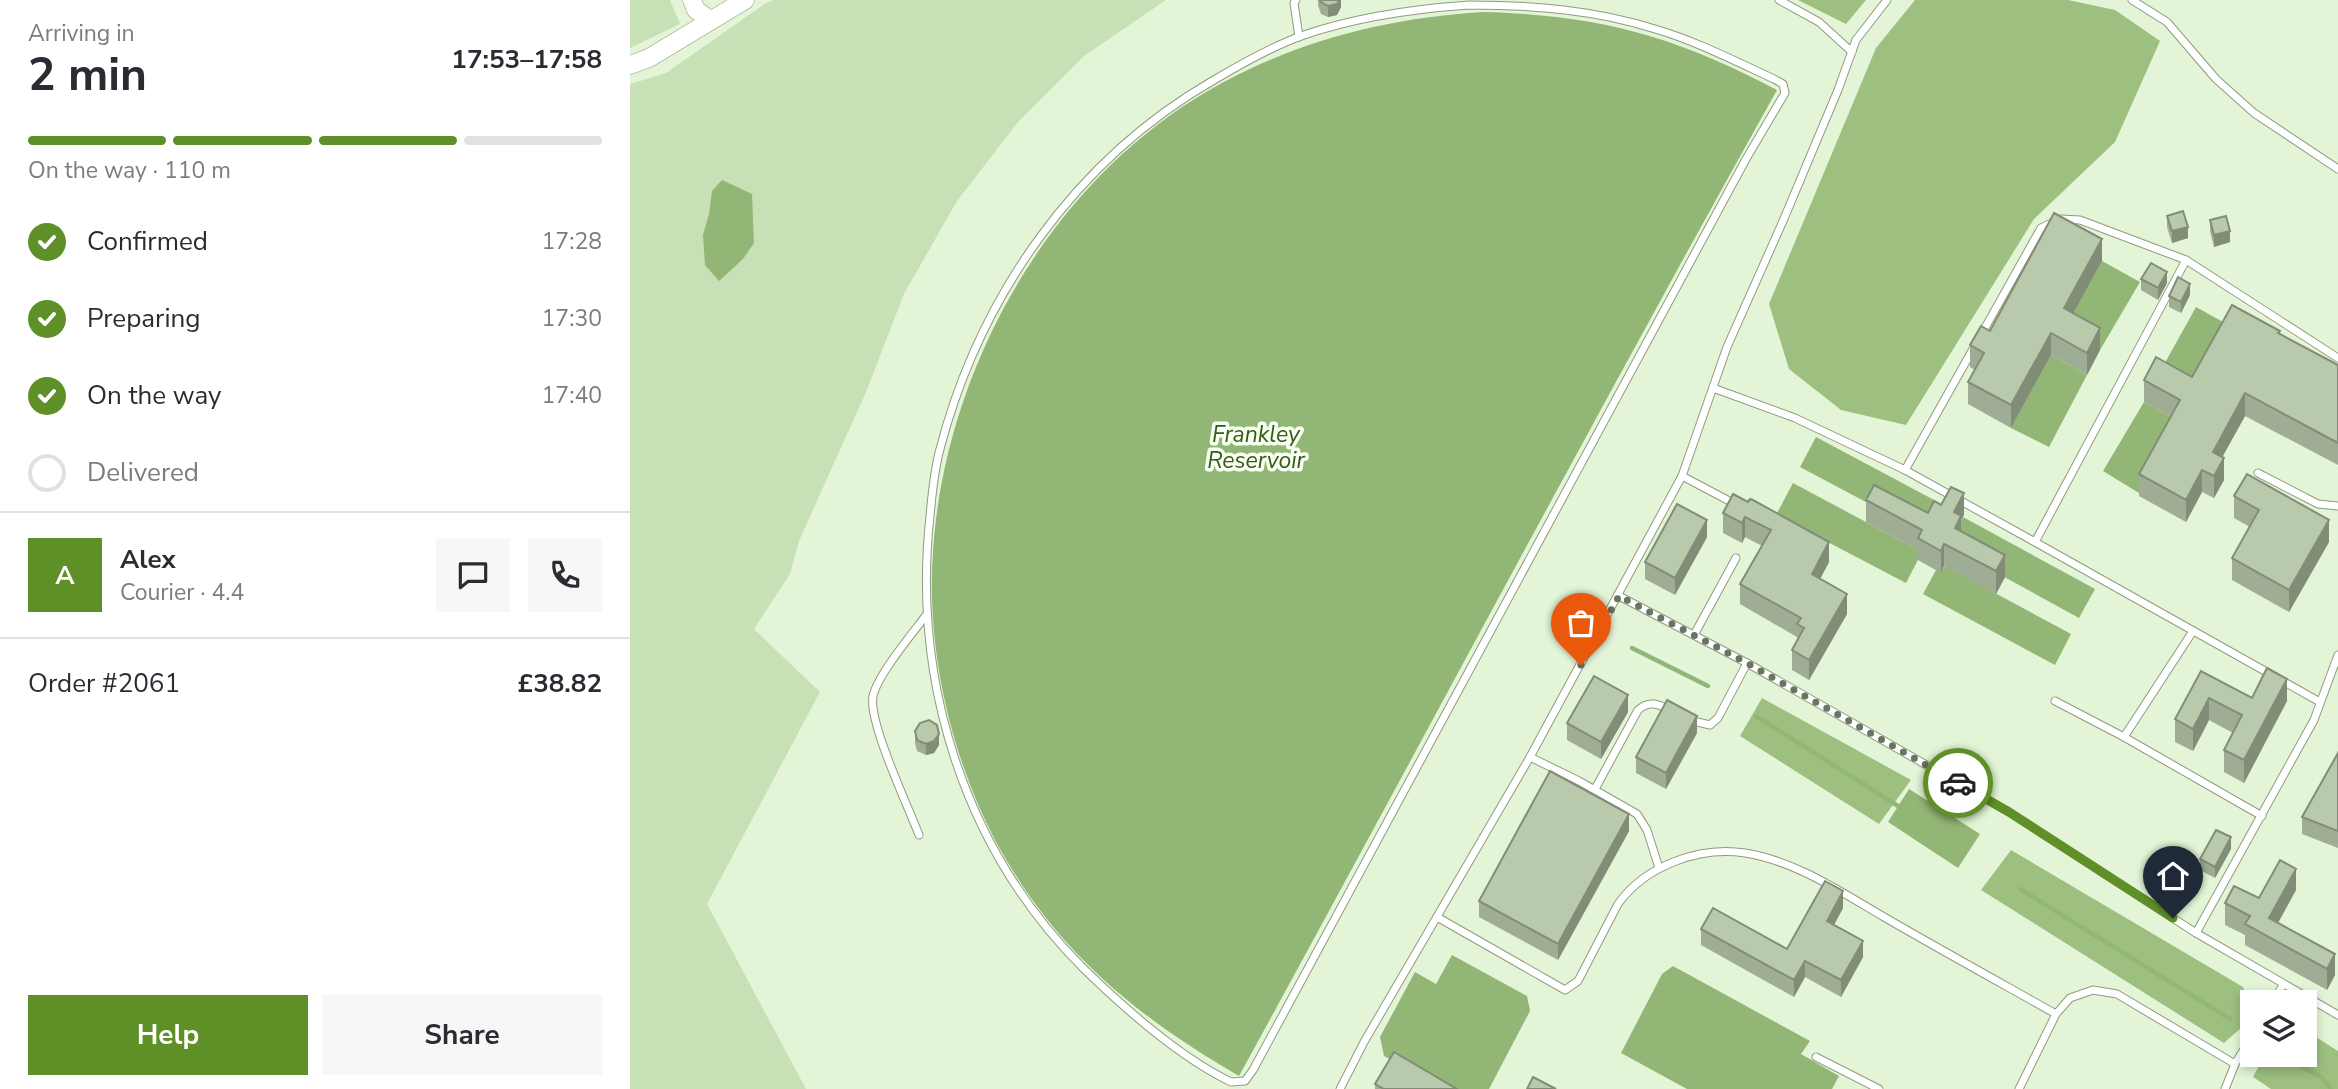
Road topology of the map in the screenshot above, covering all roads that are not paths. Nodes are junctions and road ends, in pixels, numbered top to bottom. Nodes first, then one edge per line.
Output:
1 (692, 0) edge
2 (745, 0) edge
3 (1296, 0) edge
4 (1779, 0) edge
5 (1887, 0) edge
6 (2132, 0) edge
7 (710, 20) junction
8 (1299, 37) junction
9 (1852, 52) junction
10 (630, 65) edge
11 (2338, 169) edge
12 (2186, 260) junction
13 (2338, 358) edge
14 (1713, 388) junction
15 (1905, 470) junction
16 (2258, 473) dead end
17 (1682, 476) junction
18 (2338, 506) edge
19 (1742, 508) edge
20 (2035, 542) junction
21 (1736, 558) dead end
22 (1619, 596) junction
23 (927, 614) junction
24 (2193, 631) junction
25 (1694, 635) junction
26 (2338, 654) edge
27 (1747, 663) junction
28 (2055, 701) dead end
29 (2320, 702) junction
30 (2123, 737) junction
31 (1530, 757) junction
32 (1595, 789) junction
33 (2262, 816) junction
34 (919, 835) dead end
35 (1659, 868) junction
36 (1437, 917) junction
37 (2196, 933) junction
38 (2283, 985) junction
39 (2280, 990) edge
40 (2056, 1014) junction
41 (2338, 1015) edge
42 (2240, 1056) edge
43 (1815, 1057) dead end
44 (2235, 1064) junction
45 (1340, 1089) edge
46 (1879, 1089) edge
47 (2019, 1089) edge
48 (2225, 1089) edge

1 - 7 street
2 - 7 street
3 - 8 lane
4 - 9 lane
5 - 9 lane
6 - 11 lane
7 - 10 street
8 - 23 lane
8 - 23 lane
9 - 14 lane
12 - 13 lane
12 - 15 lane
12 - 20 lane
14 - 15 lane
14 - 17 lane
15 - 20 lane
16 - 18 lane
17 - 19 lane
17 - 22 lane
20 - 24 lane
21 - 25 lane
22 - 25 lane
22 - 31 lane
23 - 34 lane
24 - 29 lane
24 - 30 lane
25 - 27 lane
26 - 29 lane
27 - 32 lane
27 - 37 lane
28 - 30 lane
29 - 33 lane
30 - 33 lane
31 - 32 lane
31 - 36 lane
32 - 35 lane
33 - 37 lane
35 - 36 lane
35 - 40 lane
36 - 45 lane
37 - 38 lane
38 - 39 lane
38 - 41 lane
40 - 44 lane
40 - 47 lane
42 - 44 lane
43 - 46 lane
44 - 48 lane

